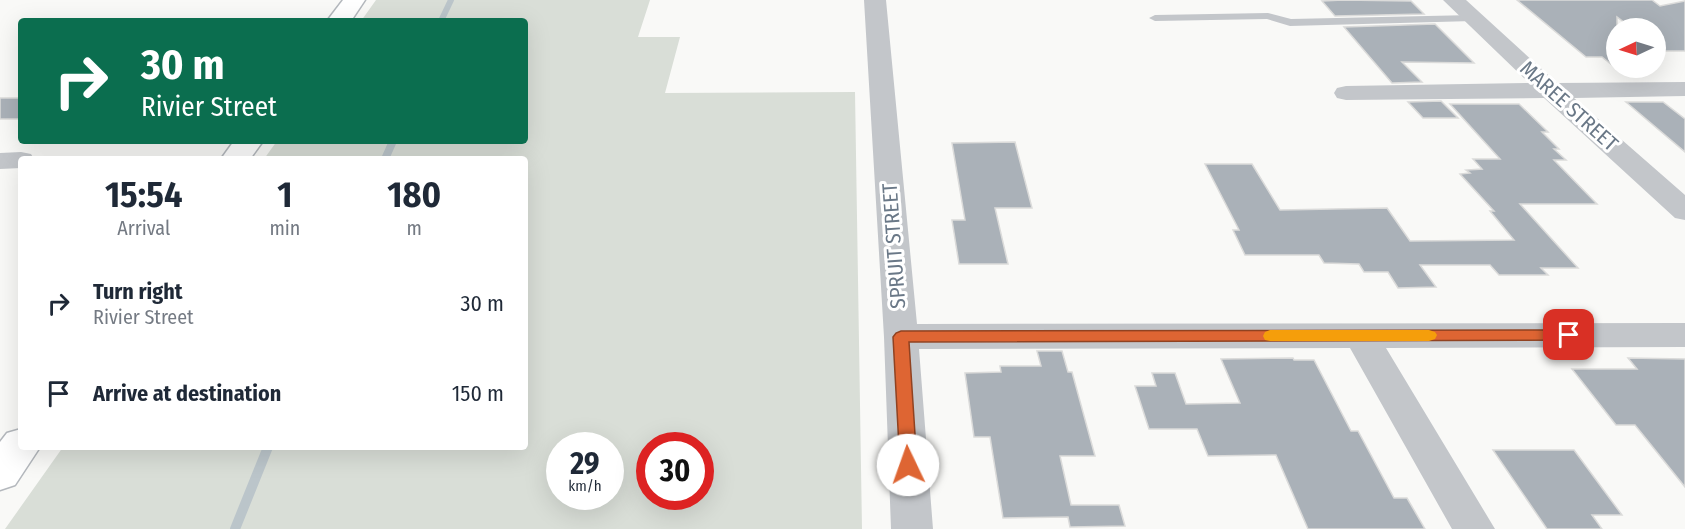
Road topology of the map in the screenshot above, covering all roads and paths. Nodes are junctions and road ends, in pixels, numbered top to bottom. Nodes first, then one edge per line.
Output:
1 (354, 0) edge
2 (875, 0) edge
3 (1454, 0) edge
4 (341, 18) edge
5 (1155, 18) dead end
6 (1473, 18) junction
7 (1685, 89) edge
8 (1550, 90) junction
9 (1346, 93) dead end
10 (247, 144) edge
11 (237, 156) edge
12 (18, 160) edge
13 (0, 162) edge
14 (1685, 211) edge
15 (1685, 335) edge
16 (1360, 336) junction
17 (901, 337) junction
18 (18, 449) edge
19 (0, 473) edge
20 (912, 529) edge
21 (1474, 529) edge

1 - 4 main road
2 - 17 street, SPRUIT STREET
3 - 6 street, MAREE STREET
5 - 6 lane
6 - 8 street, MAREE STREET
7 - 8 street
8 - 9 street
8 - 14 street, MAREE STREET
10 - 11 main road
12 - 13 street
15 - 16 street
16 - 17 street
16 - 21 street
17 - 20 street, SPRUIT STREET
18 - 19 main road

